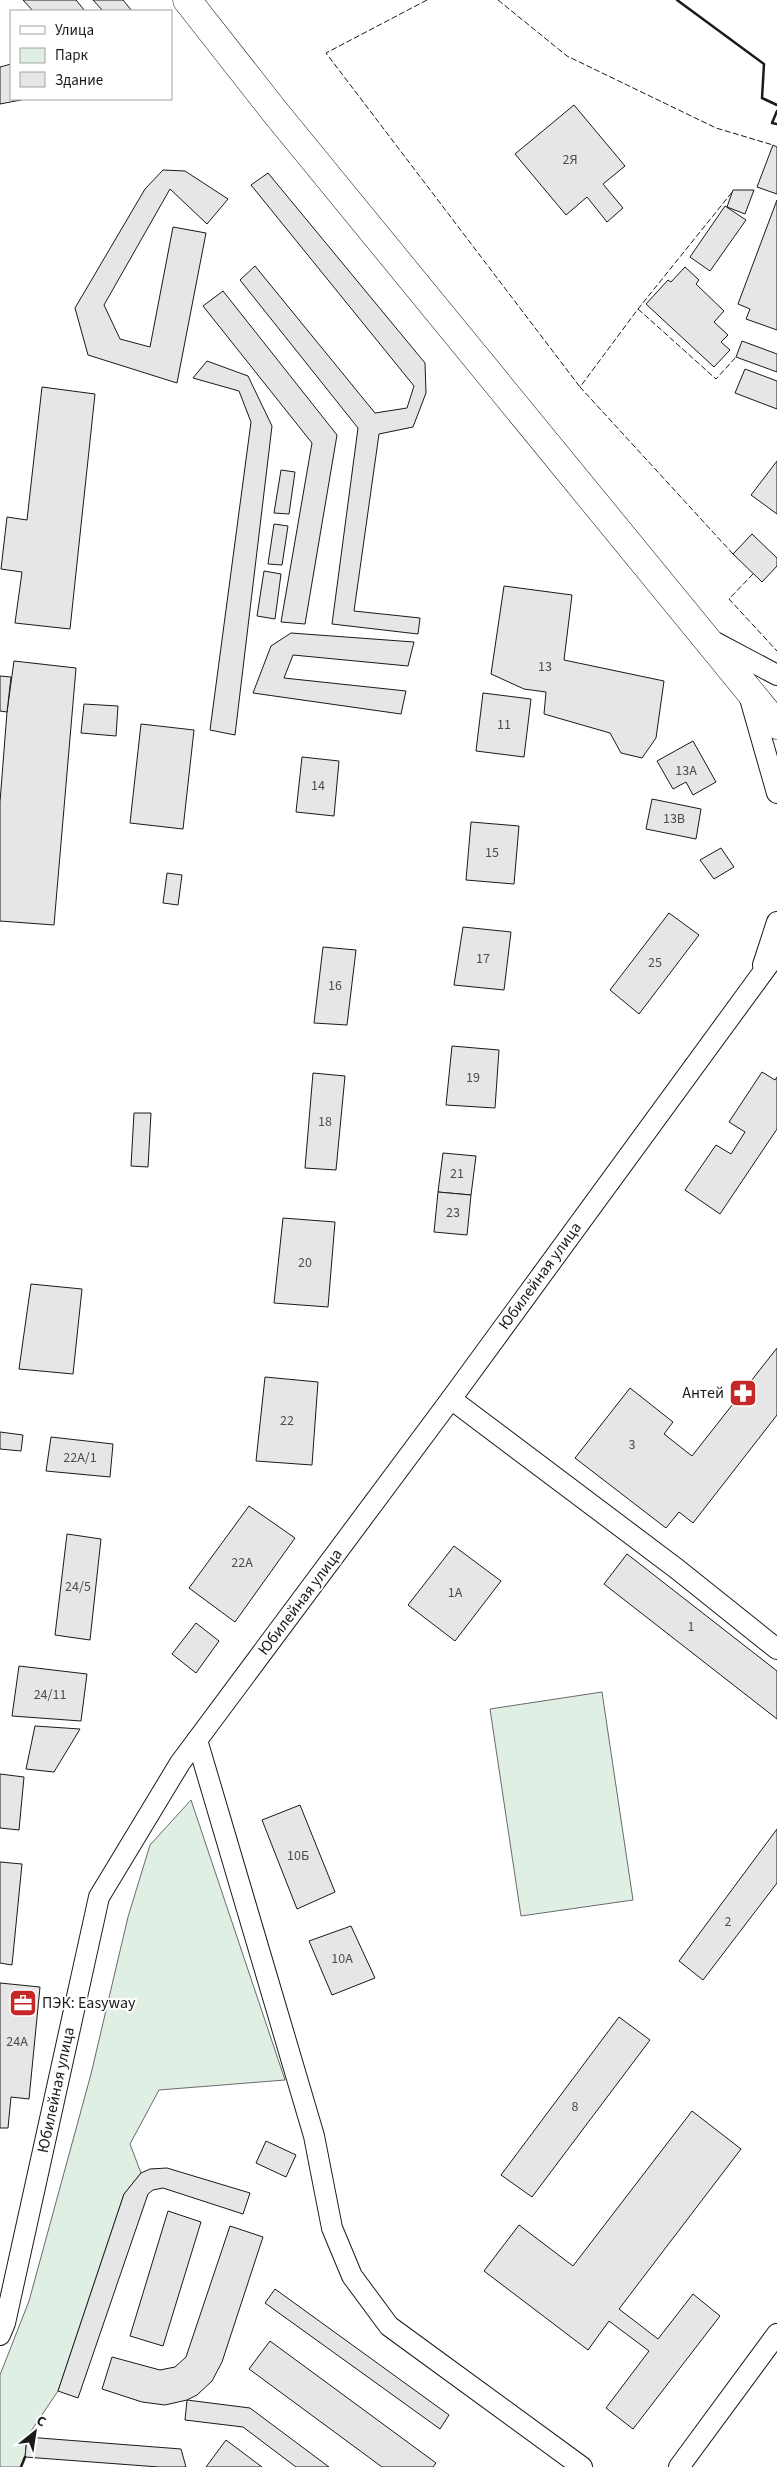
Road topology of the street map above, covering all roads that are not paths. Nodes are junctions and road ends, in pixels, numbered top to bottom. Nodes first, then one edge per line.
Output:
1 (187, 0) edge
2 (705, 637) junction
3 (777, 676) edge
4 (748, 691) junction
5 (777, 725) edge
6 (777, 793) edge
7 (777, 922) edge
8 (777, 952) edge
9 (760, 974) junction
10 (452, 1398) junction
11 (777, 1649) edge
12 (197, 1740) junction
13 (777, 2334) edge
14 (0, 2335) edge
15 (582, 2467) edge
16 (679, 2467) edge

1 - 2 highway
2 - 3 street
2 - 4 highway
4 - 5 highway
4 - 6 street
7 - 9 street
8 - 9 street, Юбилейная улица
9 - 10 street, Юбилейная улица
10 - 11 street
10 - 12 street, Юбилейная улица
12 - 14 street, Юбилейная улица
12 - 15 street
13 - 16 street

